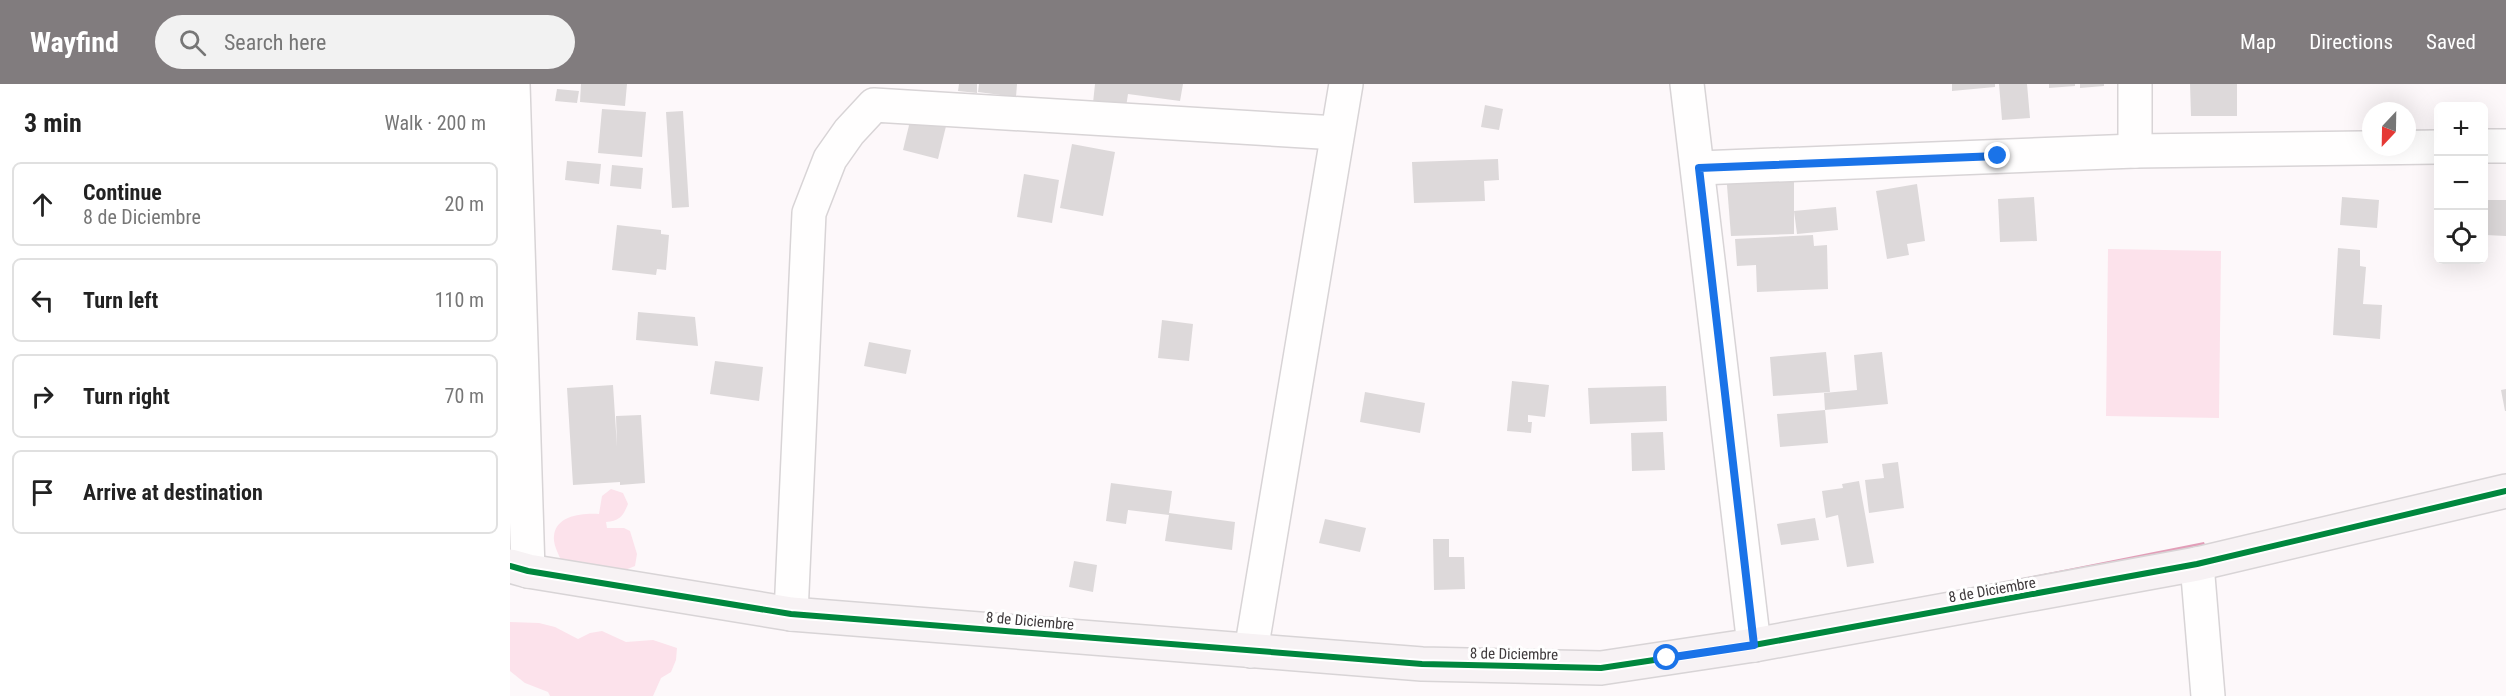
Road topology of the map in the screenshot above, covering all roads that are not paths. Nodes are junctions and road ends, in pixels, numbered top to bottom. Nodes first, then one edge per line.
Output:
1 (513, 84) edge
2 (1347, 84) edge
3 (1687, 84) edge
4 (2135, 84) edge
5 (1337, 133) junction
6 (2488, 146) edge
7 (2506, 146) edge
8 (2434, 147) edge
9 (2135, 151) junction
10 (1699, 168) junction
11 (2506, 491) edge
12 (2197, 564) junction
13 (519, 569) edge
14 (791, 614) junction
15 (1754, 645) junction
16 (1251, 651) junction
17 (2208, 696) edge

1 - 13 street
2 - 5 street
3 - 10 street
4 - 9 street
5 - 14 street
5 - 16 street
6 - 7 street
8 - 9 street
9 - 10 street
10 - 15 street
11 - 12 street, 8 de Diciembre
12 - 15 street, 8 de Diciembre
12 - 17 street
13 - 14 street, 8 de Diciembre
14 - 16 street, 8 de Diciembre
15 - 16 street, 8 de Diciembre

